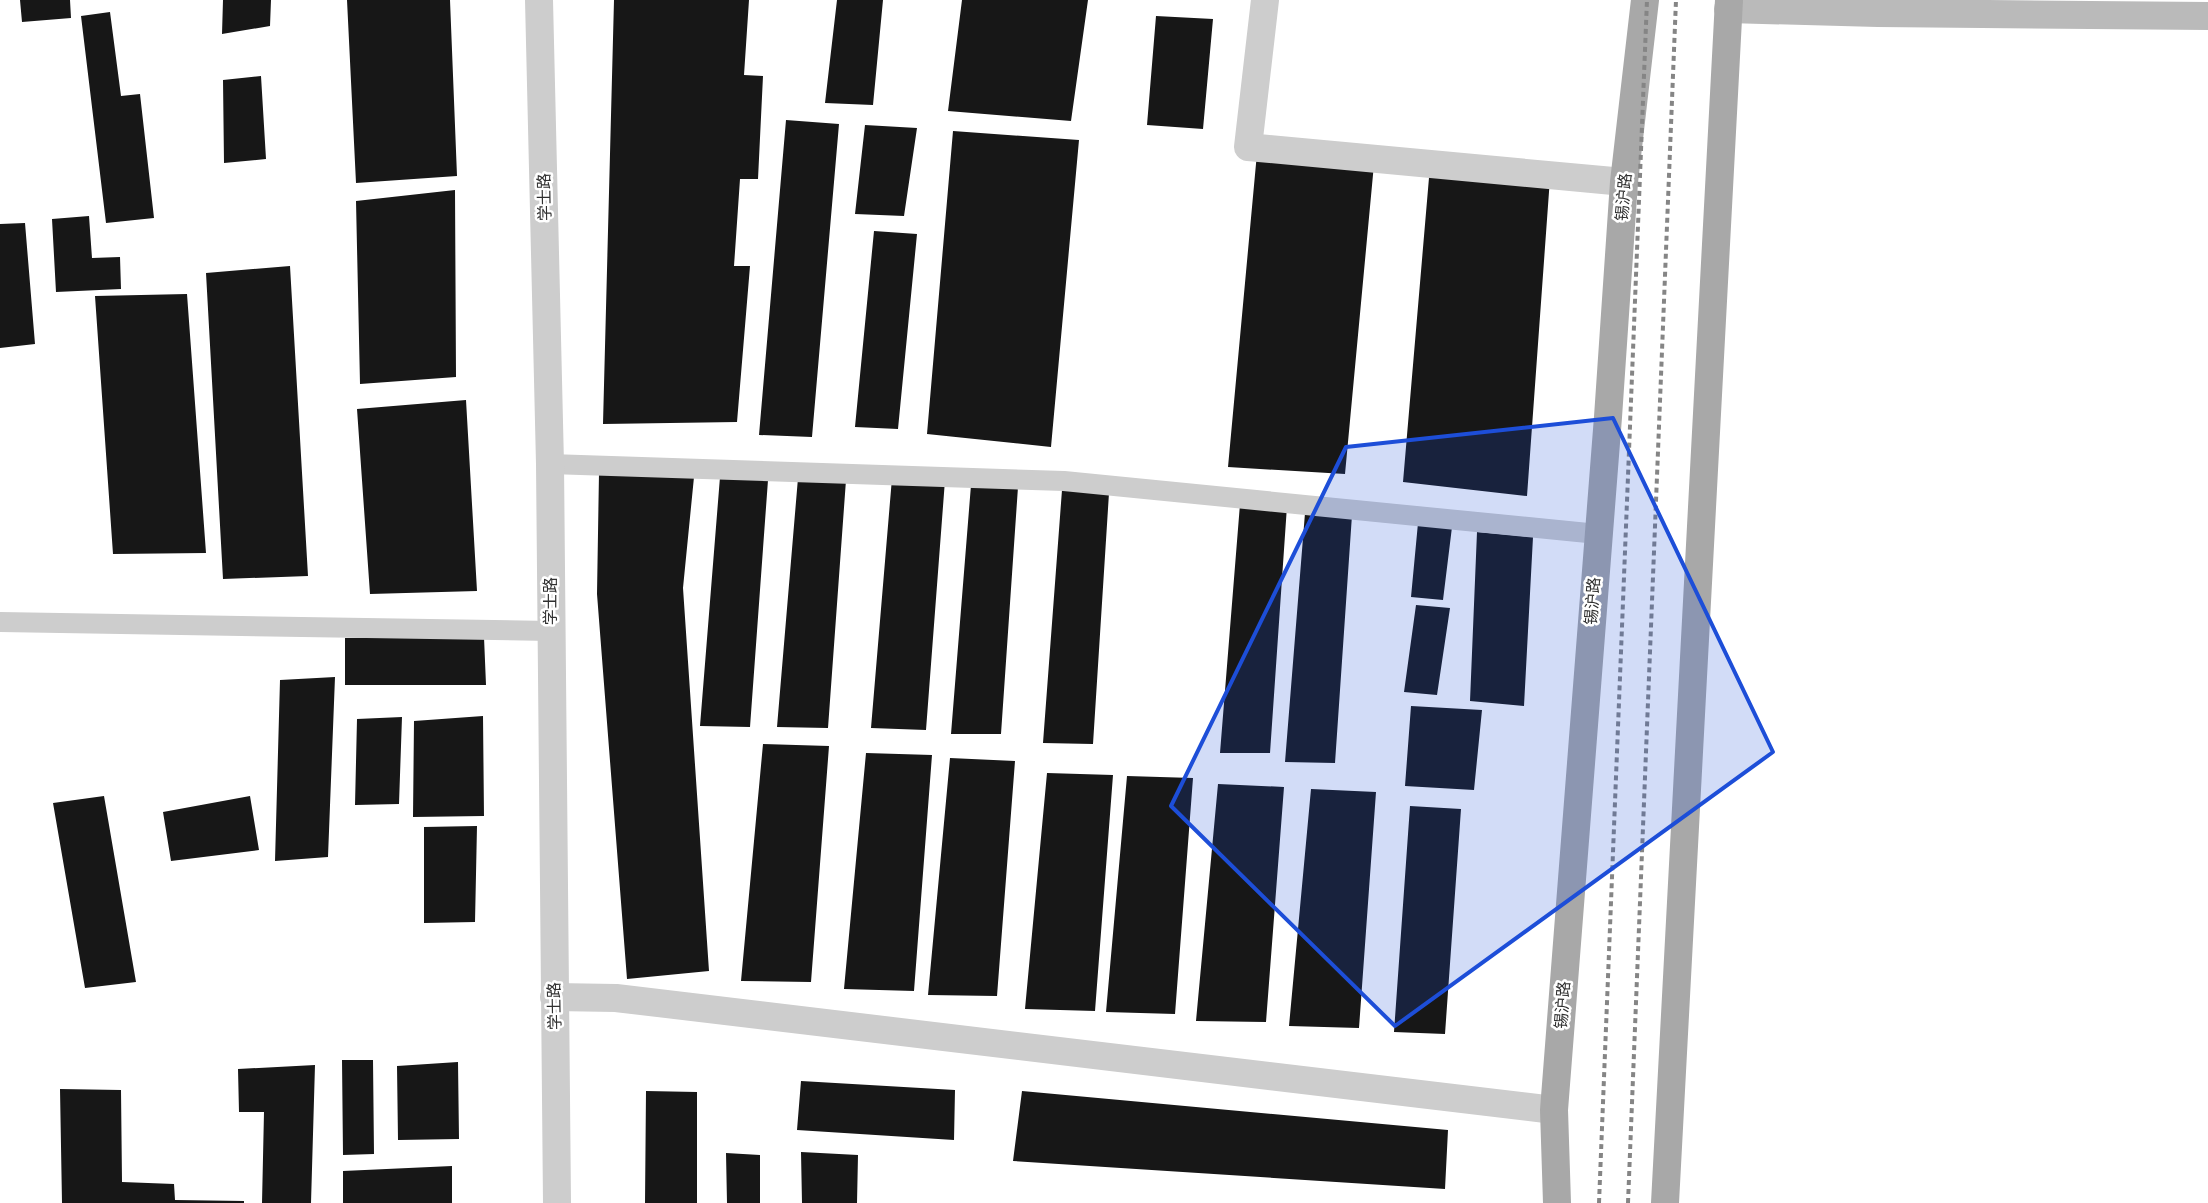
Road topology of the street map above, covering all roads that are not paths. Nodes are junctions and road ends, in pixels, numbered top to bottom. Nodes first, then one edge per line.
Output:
1 (539, 0) edge
2 (1265, 0) edge
3 (1645, 0) edge
4 (1729, 4) edge
5 (2208, 16) edge
6 (1624, 182) junction
7 (550, 464) junction
8 (1598, 534) junction
9 (0, 622) edge
10 (551, 631) junction
11 (554, 997) junction
12 (1554, 1110) junction
13 (557, 1203) edge
14 (1557, 1203) edge
15 (1664, 1203) edge

1 - 7 street, 学士路
2 - 6 street
3 - 6 main road, 锡沪路
4 - 5 main road
4 - 15 main road
6 - 8 main road, 锡沪路
7 - 8 lane
7 - 10 street, 学士路
8 - 12 main road, 锡沪路
9 - 10 lane
10 - 11 street, 学士路
11 - 12 street
11 - 13 street, 学士路
12 - 14 main road, 锡沪路

